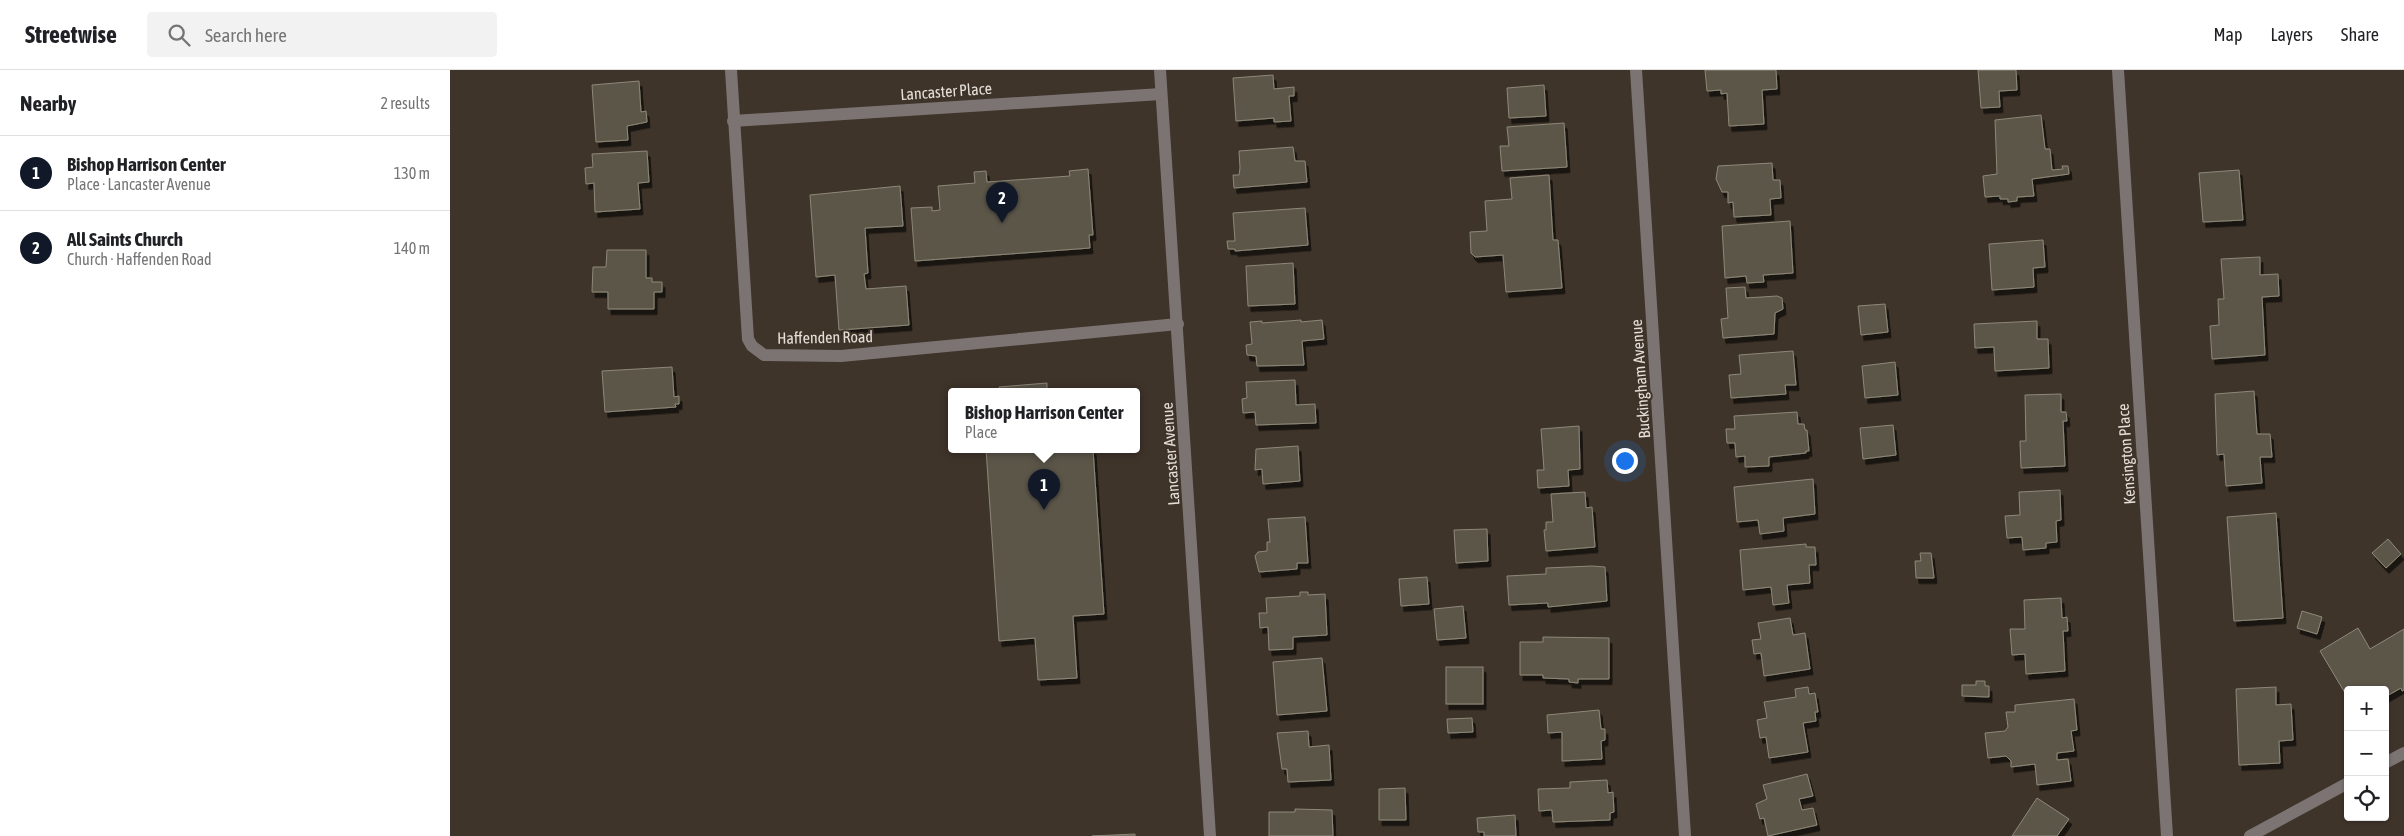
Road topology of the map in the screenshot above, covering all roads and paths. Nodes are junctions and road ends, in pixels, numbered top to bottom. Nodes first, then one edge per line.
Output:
1 (731, 70) edge
2 (1160, 70) edge
3 (1636, 70) edge
4 (2118, 70) edge
5 (1162, 94) junction
6 (733, 121) junction
7 (1178, 324) junction
8 (2404, 753) edge
9 (2389, 761) edge
10 (2344, 786) edge
11 (1210, 836) edge
12 (1686, 836) edge
13 (2167, 836) edge
14 (2250, 836) edge

1 - 6 street, Haffenden Road
2 - 5 street, Lancaster Avenue
3 - 12 street, Buckingham Avenue
4 - 13 street, Kensington Place
5 - 6 street, Lancaster Place
5 - 7 street, Lancaster Avenue
6 - 7 street, Haffenden Road
7 - 11 street, Lancaster Avenue
8 - 9 street
10 - 14 street

